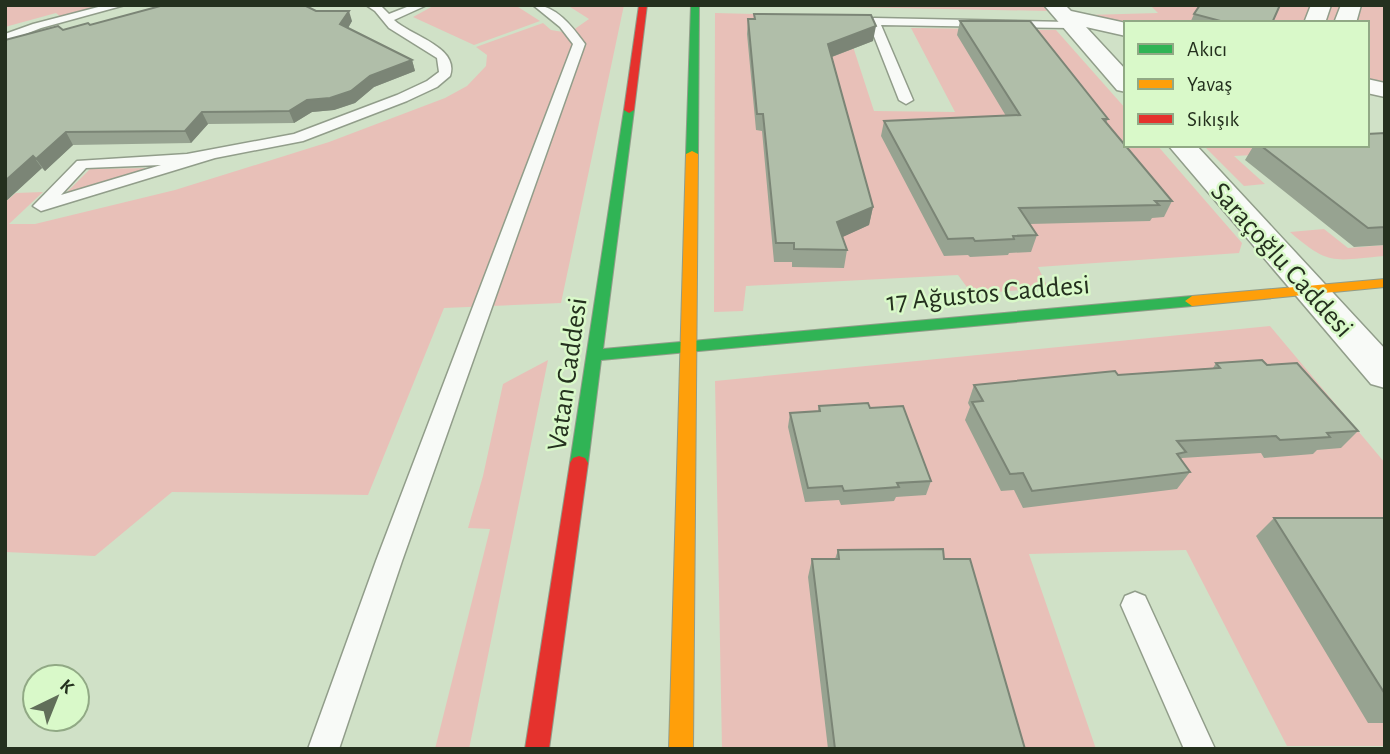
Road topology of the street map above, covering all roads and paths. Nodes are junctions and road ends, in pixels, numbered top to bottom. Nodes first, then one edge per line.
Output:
1 (120, 5) edge
2 (538, 5) edge
3 (643, 5) edge
4 (695, 5) edge
5 (420, 6) edge
6 (382, 10) edge
7 (1062, 15) edge
8 (1124, 30) edge
9 (5, 38) edge
10 (1124, 83) edge
11 (906, 100) dead end
12 (1183, 147) edge
13 (213, 154) junction
14 (1385, 283) edge
15 (1312, 290) junction
16 (688, 346) junction
17 (595, 355) junction
18 (1385, 374) edge
19 (1135, 605) dead end
20 (323, 749) edge
21 (537, 749) edge
22 (681, 749) edge
23 (1200, 749) edge

1 - 9 lane
2 - 20 lane
3 - 17 street, Vatan Caddesi
4 - 16 street
5 - 6 lane
6 - 13 lane
7 - 8 street
7 - 10 street
7 - 11 lane
12 - 15 street, Saraçoğlu Caddesi
13 - 13 lane
14 - 15 street, 17 Ağustos Caddesi
15 - 16 street, 17 Ağustos Caddesi
15 - 18 street, Saraçoğlu Caddesi
16 - 17 street, 17 Ağustos Caddesi
16 - 22 street
17 - 21 street, Vatan Caddesi
19 - 23 lane

